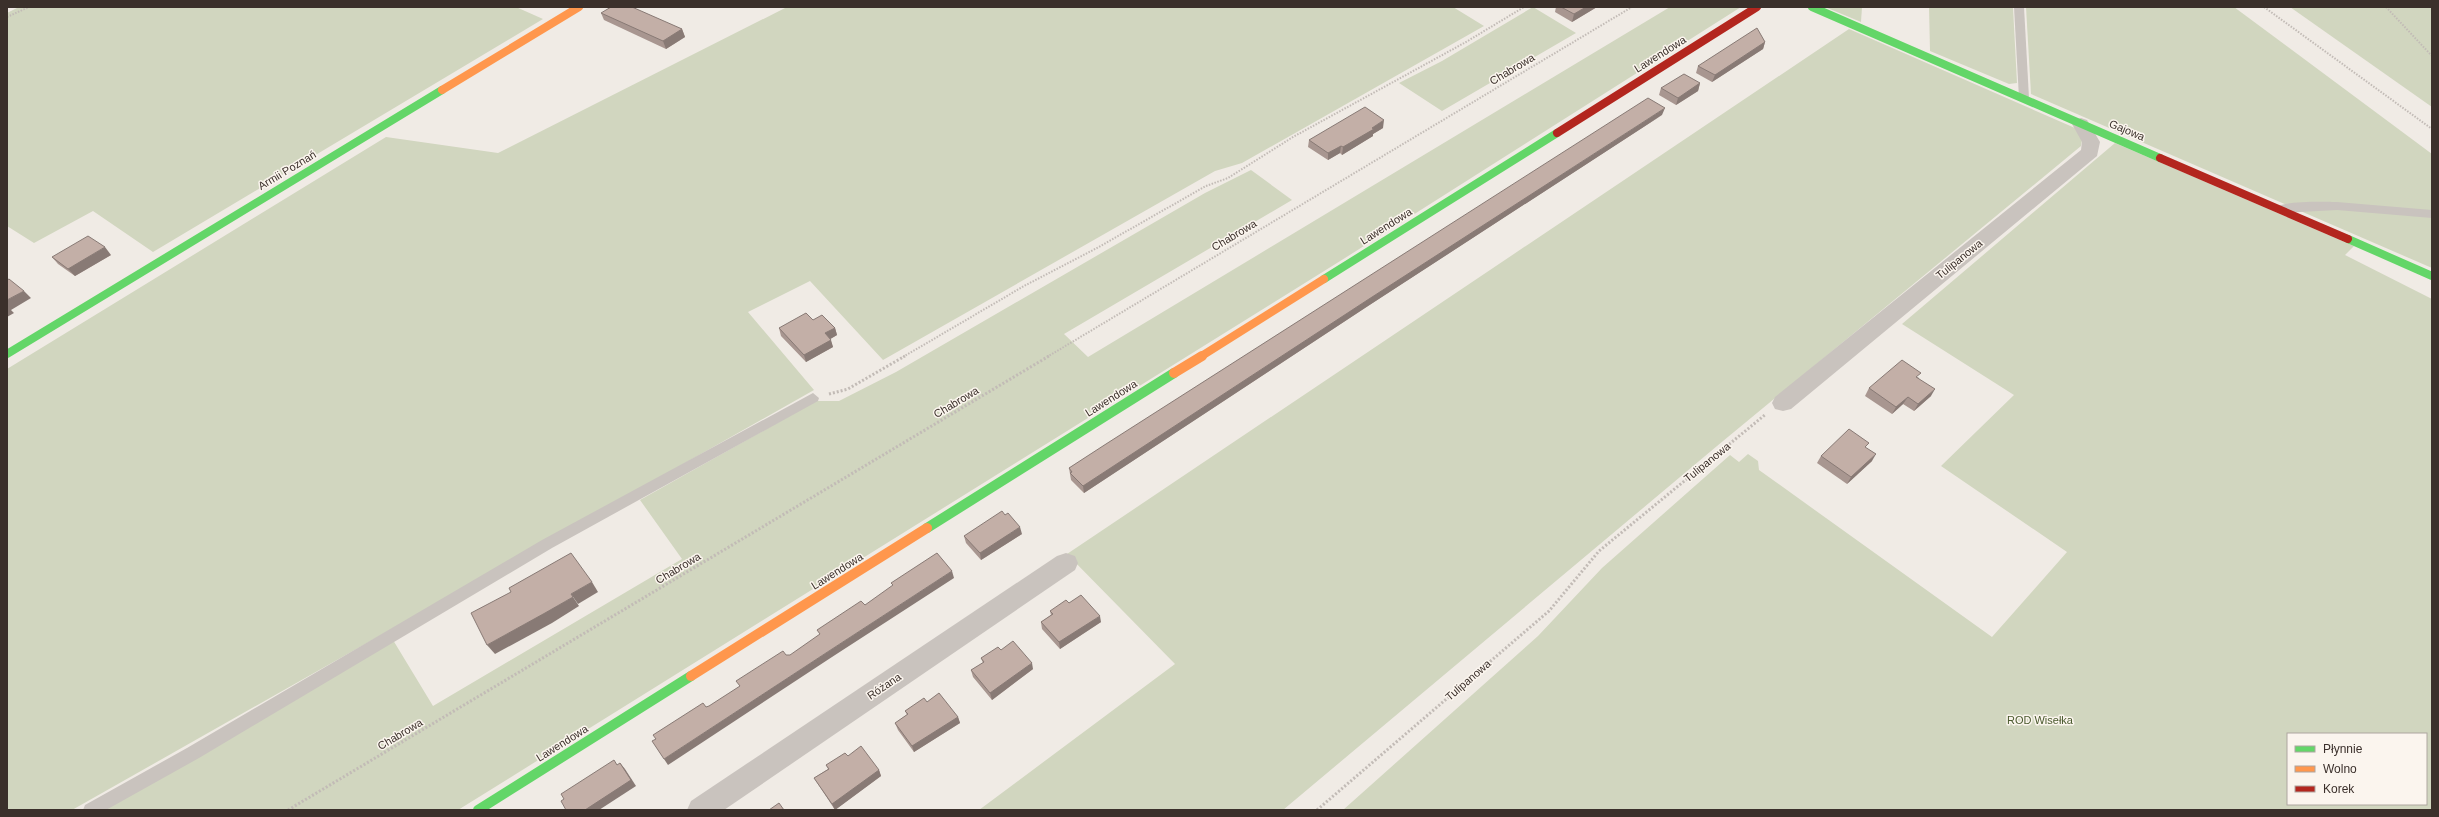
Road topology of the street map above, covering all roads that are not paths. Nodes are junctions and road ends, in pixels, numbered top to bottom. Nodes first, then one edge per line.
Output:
1 (579, 7) edge
2 (1757, 7) edge
3 (1812, 7) edge
4 (2019, 7) edge
5 (2024, 98) junction
6 (2081, 124) junction
7 (2280, 209) junction
8 (2432, 214) edge
9 (2432, 276) edge
10 (7, 354) edge
11 (814, 398) road end
12 (1783, 403) road end
13 (1066, 563) dead end
14 (90, 810) edge
15 (478, 810) edge
16 (701, 810) edge

1 - 10 street, Armii Poznań
2 - 15 street, Lawendowa
3 - 5 street, Gajowa
4 - 5 lane
5 - 6 street, Gajowa
6 - 7 street, Gajowa
6 - 12 street, Tulipanowa
7 - 8 lane
7 - 9 street, Gajowa
11 - 14 lane
13 - 16 street, Różana

